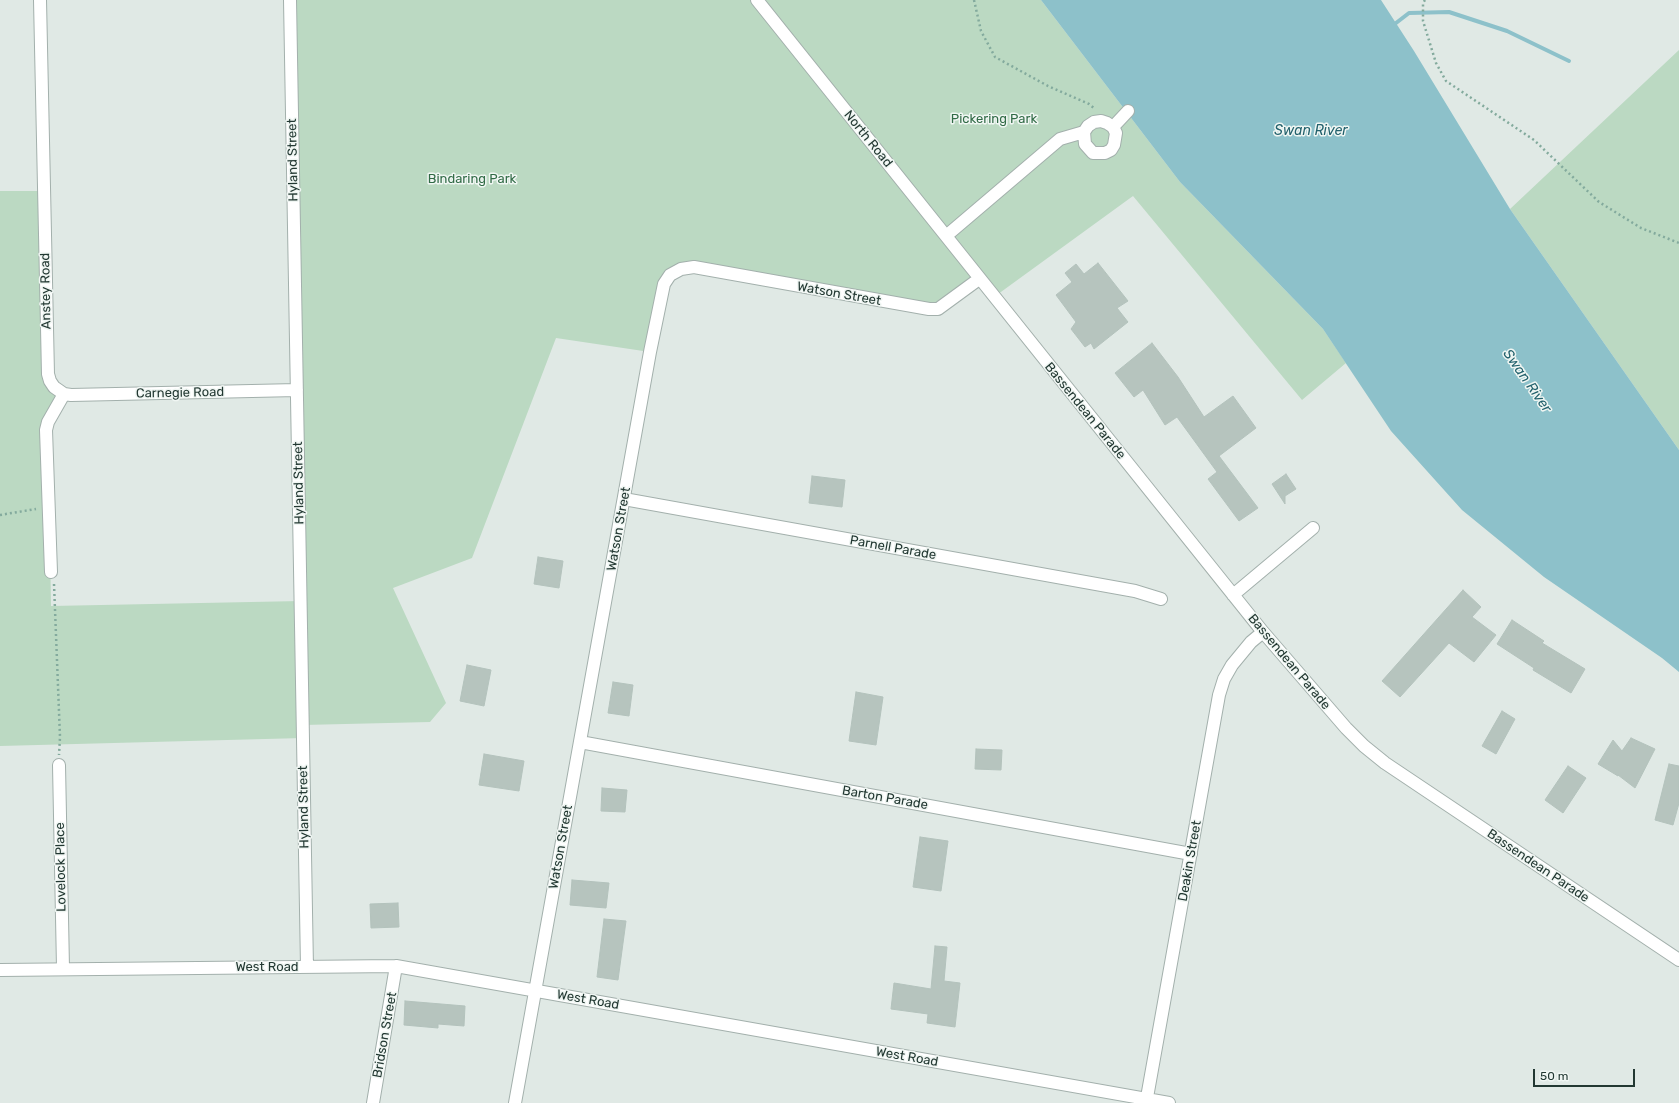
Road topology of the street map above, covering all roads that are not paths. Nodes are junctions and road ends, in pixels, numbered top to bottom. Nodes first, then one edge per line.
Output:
1 (40, 0) edge
2 (290, 0) edge
3 (757, 0) edge
4 (1128, 111) dead end
5 (1110, 125) junction
6 (1084, 132) junction
7 (946, 236) junction
8 (979, 279) junction
9 (297, 390) junction
10 (64, 394) junction
11 (624, 499) junction
12 (1313, 528) dead end
13 (51, 572) road end
14 (1233, 595) junction
15 (1160, 599) dead end
16 (1263, 632) junction
17 (580, 742) junction
18 (59, 765) road end
19 (1191, 854) junction
20 (1679, 960) edge
21 (396, 966) junction
22 (307, 967) junction
23 (64, 968) junction
24 (0, 970) edge
25 (535, 991) junction
26 (1146, 1101) edge
27 (373, 1103) edge
28 (515, 1103) edge
29 (1170, 1103) edge

1 - 10 street, Anstey Road
2 - 9 street, Hyland Street
3 - 7 street, North Road
4 - 5 street
5 - 6 street
5 - 6 street
6 - 7 street
7 - 8 street, North Road
8 - 11 street, Watson Street
8 - 14 street, Bassendean Parade
9 - 10 street, Carnegie Road
9 - 22 street, Hyland Street
10 - 13 street
11 - 15 street, Parnell Parade
11 - 17 street, Watson Street
12 - 14 street
14 - 16 street, Bassendean Parade
16 - 19 street, Deakin Street
16 - 20 street, Bassendean Parade
17 - 19 street, Barton Parade
17 - 25 street, Watson Street
18 - 23 street, Lovelock Place
19 - 26 street, Deakin Street
21 - 22 street, West Road
21 - 25 street, West Road
21 - 27 street, Bridson Street
22 - 23 street, West Road
23 - 24 street, West Road
25 - 26 street, West Road
25 - 28 street, Watson Street
26 - 29 street, West Road

